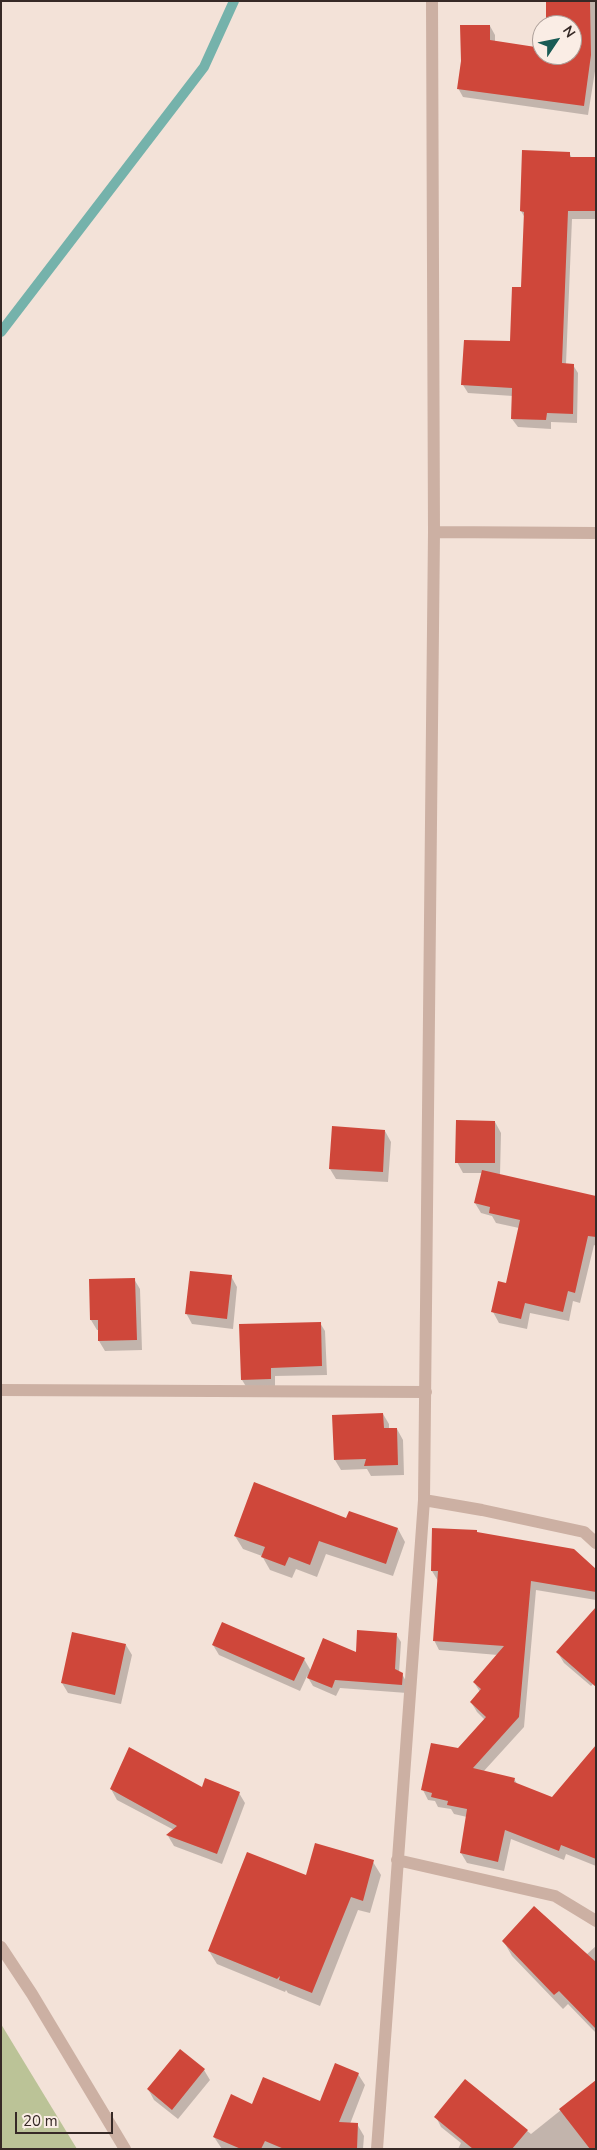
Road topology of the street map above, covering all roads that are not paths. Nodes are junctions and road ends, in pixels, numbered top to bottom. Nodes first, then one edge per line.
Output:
1 (432, 1) edge
2 (434, 532) junction
3 (596, 533) edge
4 (1, 1390) edge
5 (426, 1392) junction
6 (424, 1500) junction
7 (596, 1543) edge
8 (397, 1860) junction
9 (596, 1921) edge
10 (1, 1947) edge
11 (125, 2149) edge
12 (377, 2149) edge

1 - 2 street
2 - 3 street
2 - 5 street
4 - 5 street
5 - 6 street
6 - 7 street
6 - 8 street
8 - 9 street
8 - 12 street
10 - 11 street

